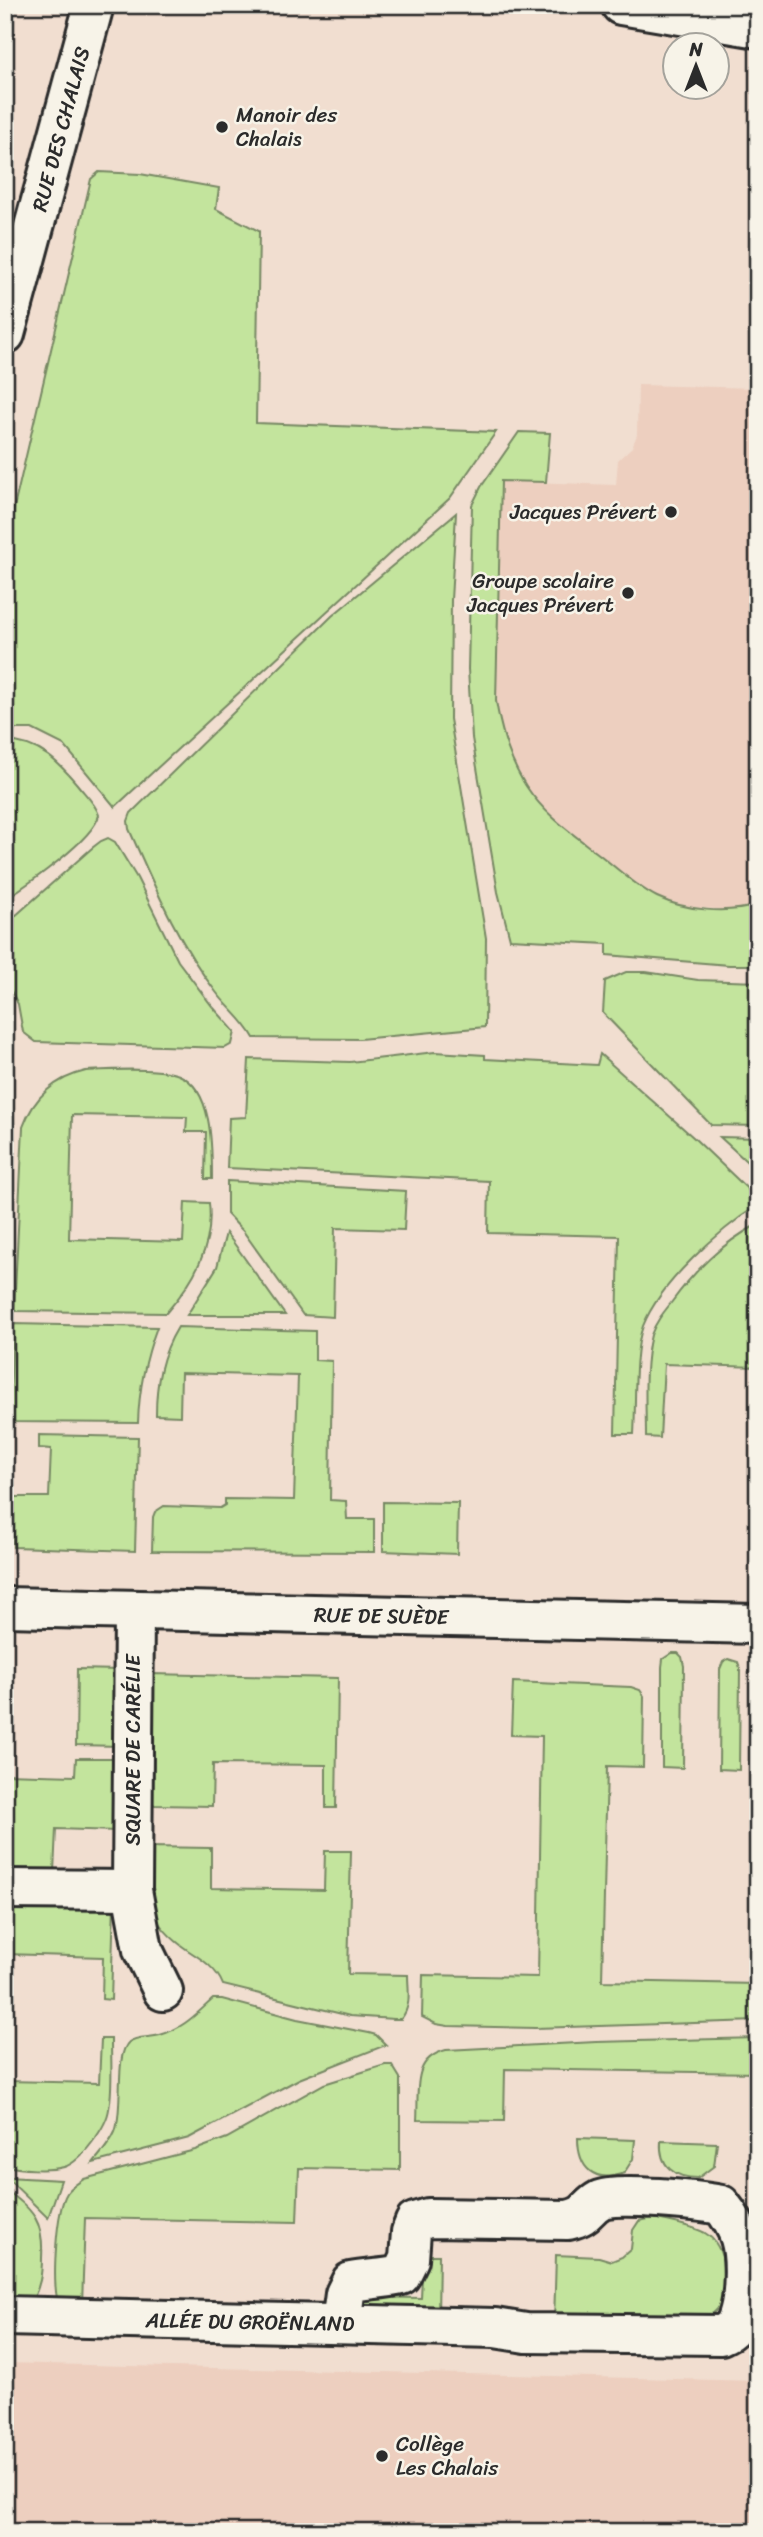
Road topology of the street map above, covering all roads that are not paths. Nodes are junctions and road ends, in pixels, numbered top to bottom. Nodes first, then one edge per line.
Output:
1 (94, 5) edge
2 (621, 5) edge
3 (758, 28) edge
4 (5, 334) edge
5 (5, 1607) edge
6 (134, 1610) junction
7 (758, 1625) edge
8 (5, 1889) edge
9 (132, 1891) junction
10 (163, 1992) dead end
11 (5, 2316) edge
12 (341, 2324) junction

1 - 4 street, RUE DES CHALAIS
2 - 3 street
5 - 6 street, RUE DE SUÈDE
6 - 7 street, RUE DE SUÈDE
6 - 9 street, SQUARE DE CARÉLIE
8 - 9 street
9 - 10 street, SQUARE DE CARÉLIE
11 - 12 street, ALLÉE DU GROËNLAND
12 - 12 street, ALLÉE DU GROËNLAND

